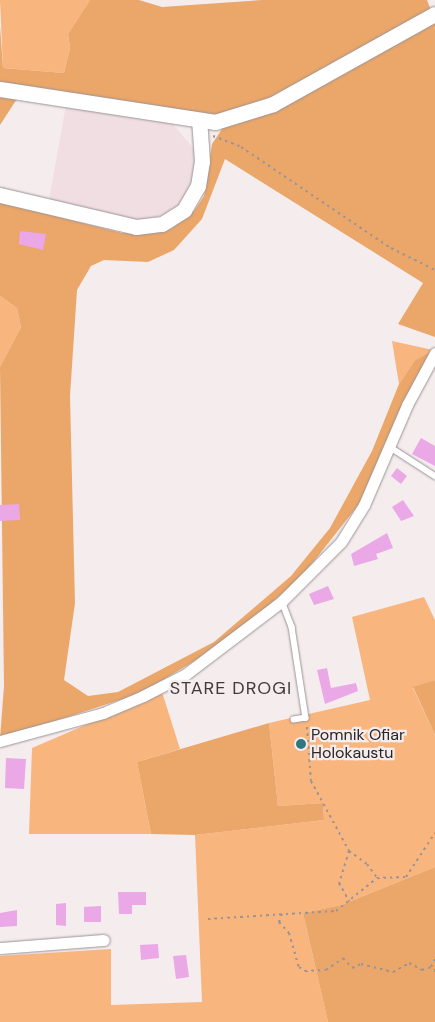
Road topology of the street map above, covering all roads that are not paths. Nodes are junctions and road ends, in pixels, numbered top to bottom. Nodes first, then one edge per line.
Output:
1 (435, 14) edge
2 (0, 89) edge
3 (199, 127) junction
4 (0, 195) edge
5 (435, 353) edge
6 (390, 447) junction
7 (435, 476) edge
8 (282, 601) junction
9 (294, 720) dead end
10 (0, 741) edge
11 (104, 940) dead end
12 (0, 948) edge

1 - 3 street
2 - 3 street
3 - 4 street
5 - 6 street
6 - 7 lane
6 - 8 street
8 - 9 lane
8 - 10 street
11 - 12 street

